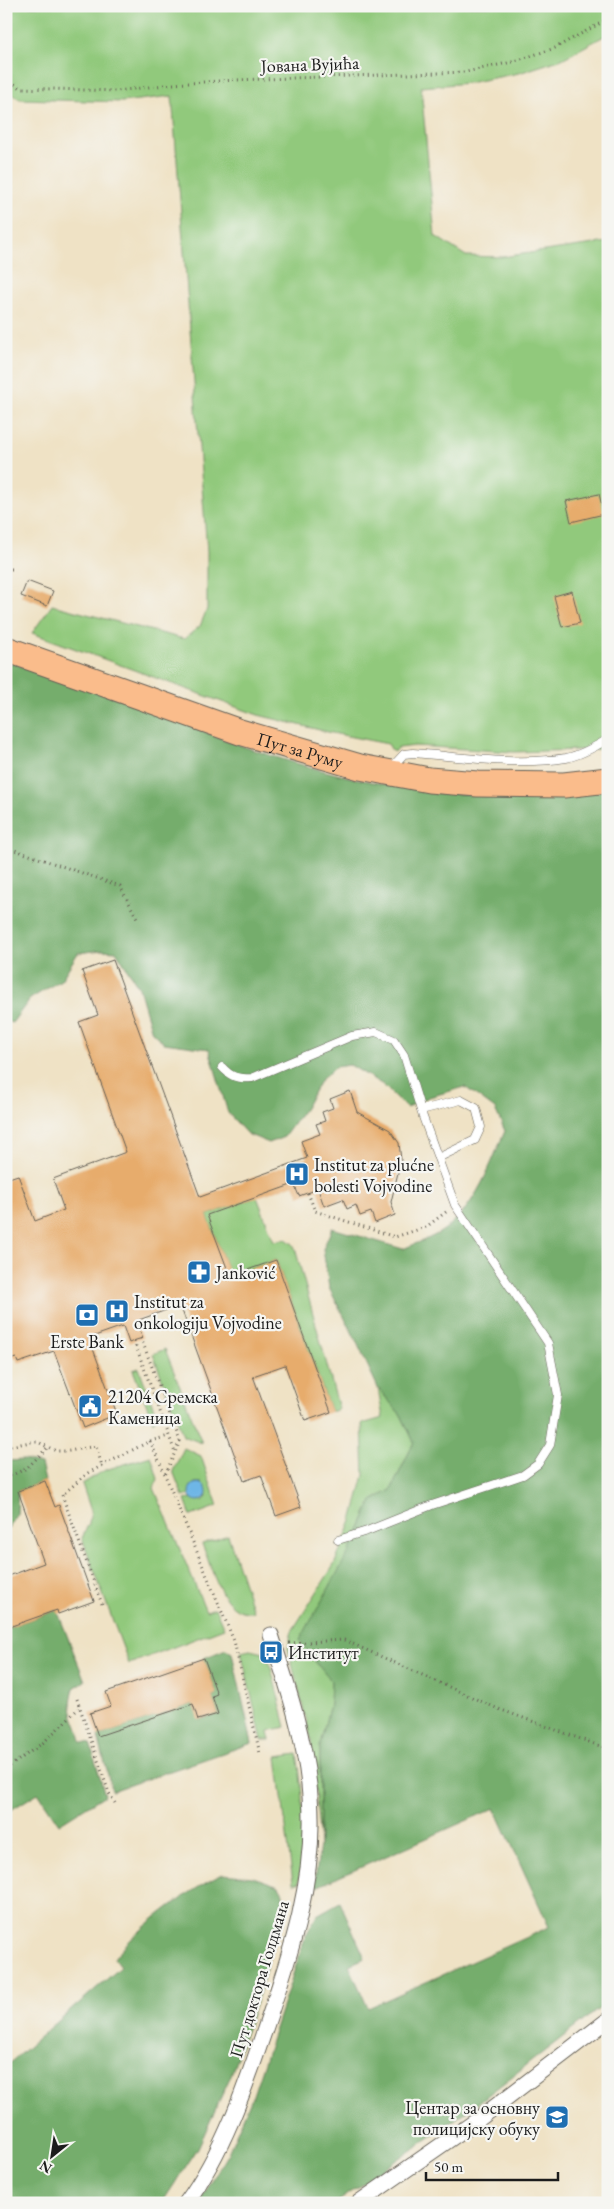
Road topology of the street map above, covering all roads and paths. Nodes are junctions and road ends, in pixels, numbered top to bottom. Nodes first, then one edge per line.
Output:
1 (608, 19) edge
2 (6, 79) edge
3 (6, 569) edge
4 (16, 569) dead end
5 (6, 649) edge
6 (608, 739) edge
7 (386, 773) junction
8 (608, 780) edge
9 (6, 847) edge
10 (138, 920) dead end
11 (222, 1067) dead end
12 (421, 1110) junction
13 (438, 1158) junction
14 (308, 1193) dead end
15 (455, 1205) junction
16 (141, 1338) dead end
17 (134, 1341) dead end
18 (169, 1436) junction
19 (150, 1441) junction
20 (6, 1447) edge
21 (47, 1448) junction
22 (175, 1452) junction
23 (102, 1466) junction
24 (165, 1474) junction
25 (6, 1478) edge
26 (338, 1540) dead end
27 (102, 1604) dead end
28 (272, 1640) joint
29 (77, 1699) dead end
30 (80, 1708) junction
31 (608, 1749) edge
32 (260, 1754) dead end
33 (6, 1769) edge
34 (115, 1802) dead end
35 (608, 2020) edge
36 (186, 2203) edge
37 (358, 2203) edge

1 - 2 path, Јована Вујића
3 - 4 path
5 - 7 main road, Пут за Руму
6 - 7 lane
7 - 8 main road, Пут за Руму
9 - 10 path
11 - 12 lane
12 - 13 lane
12 - 13 lane
13 - 15 lane
14 - 15 path
15 - 26 lane
16 - 22 path
17 - 18 path
18 - 19 path
18 - 22 path
19 - 23 path
19 - 24 path
20 - 21 path
21 - 23 path
21 - 25 path
22 - 24 path
23 - 27 path
24 - 32 path
28 - 31 path
28 - 36 street, Пут доктора Голдмана
29 - 30 path
30 - 33 path
30 - 34 path
35 - 37 street

